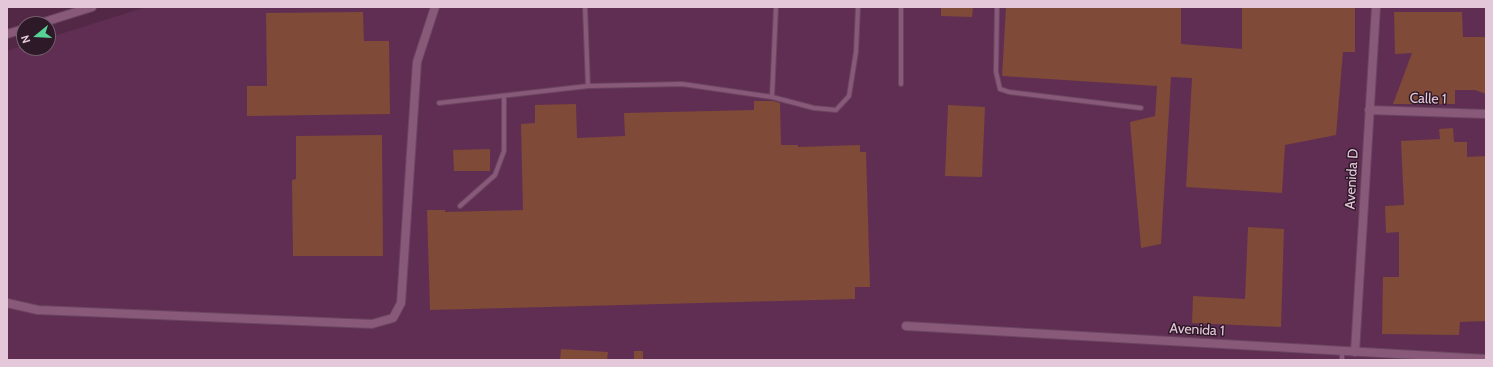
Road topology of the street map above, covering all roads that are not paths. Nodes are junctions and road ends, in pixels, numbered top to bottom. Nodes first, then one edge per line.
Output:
1 (92, 7) edge
2 (435, 7) edge
3 (585, 7) edge
4 (776, 7) edge
5 (858, 7) edge
6 (901, 7) edge
7 (997, 7) edge
8 (1376, 7) edge
9 (56, 18) edge
10 (901, 84) dead end
11 (588, 86) junction
12 (504, 96) junction
13 (772, 97) junction
14 (439, 104) dead end
15 (1141, 108) dead end
16 (1369, 110) junction
17 (1486, 114) edge
18 (460, 206) dead end
19 (7, 303) edge
20 (906, 326) dead end
21 (1342, 351) junction
22 (1355, 352) junction
23 (1486, 359) edge
24 (1342, 360) edge

1 - 9 street
2 - 19 street
3 - 11 lane
4 - 13 lane
5 - 13 lane
6 - 10 lane
7 - 15 lane
8 - 16 street, Avenida D
11 - 12 lane
11 - 13 lane
12 - 14 lane
12 - 18 lane
16 - 17 street, Calle 1
16 - 22 street, Avenida D
20 - 21 street, Avenida 1
21 - 22 street, Avenida 1
21 - 24 lane
22 - 23 street, Avenida 1

